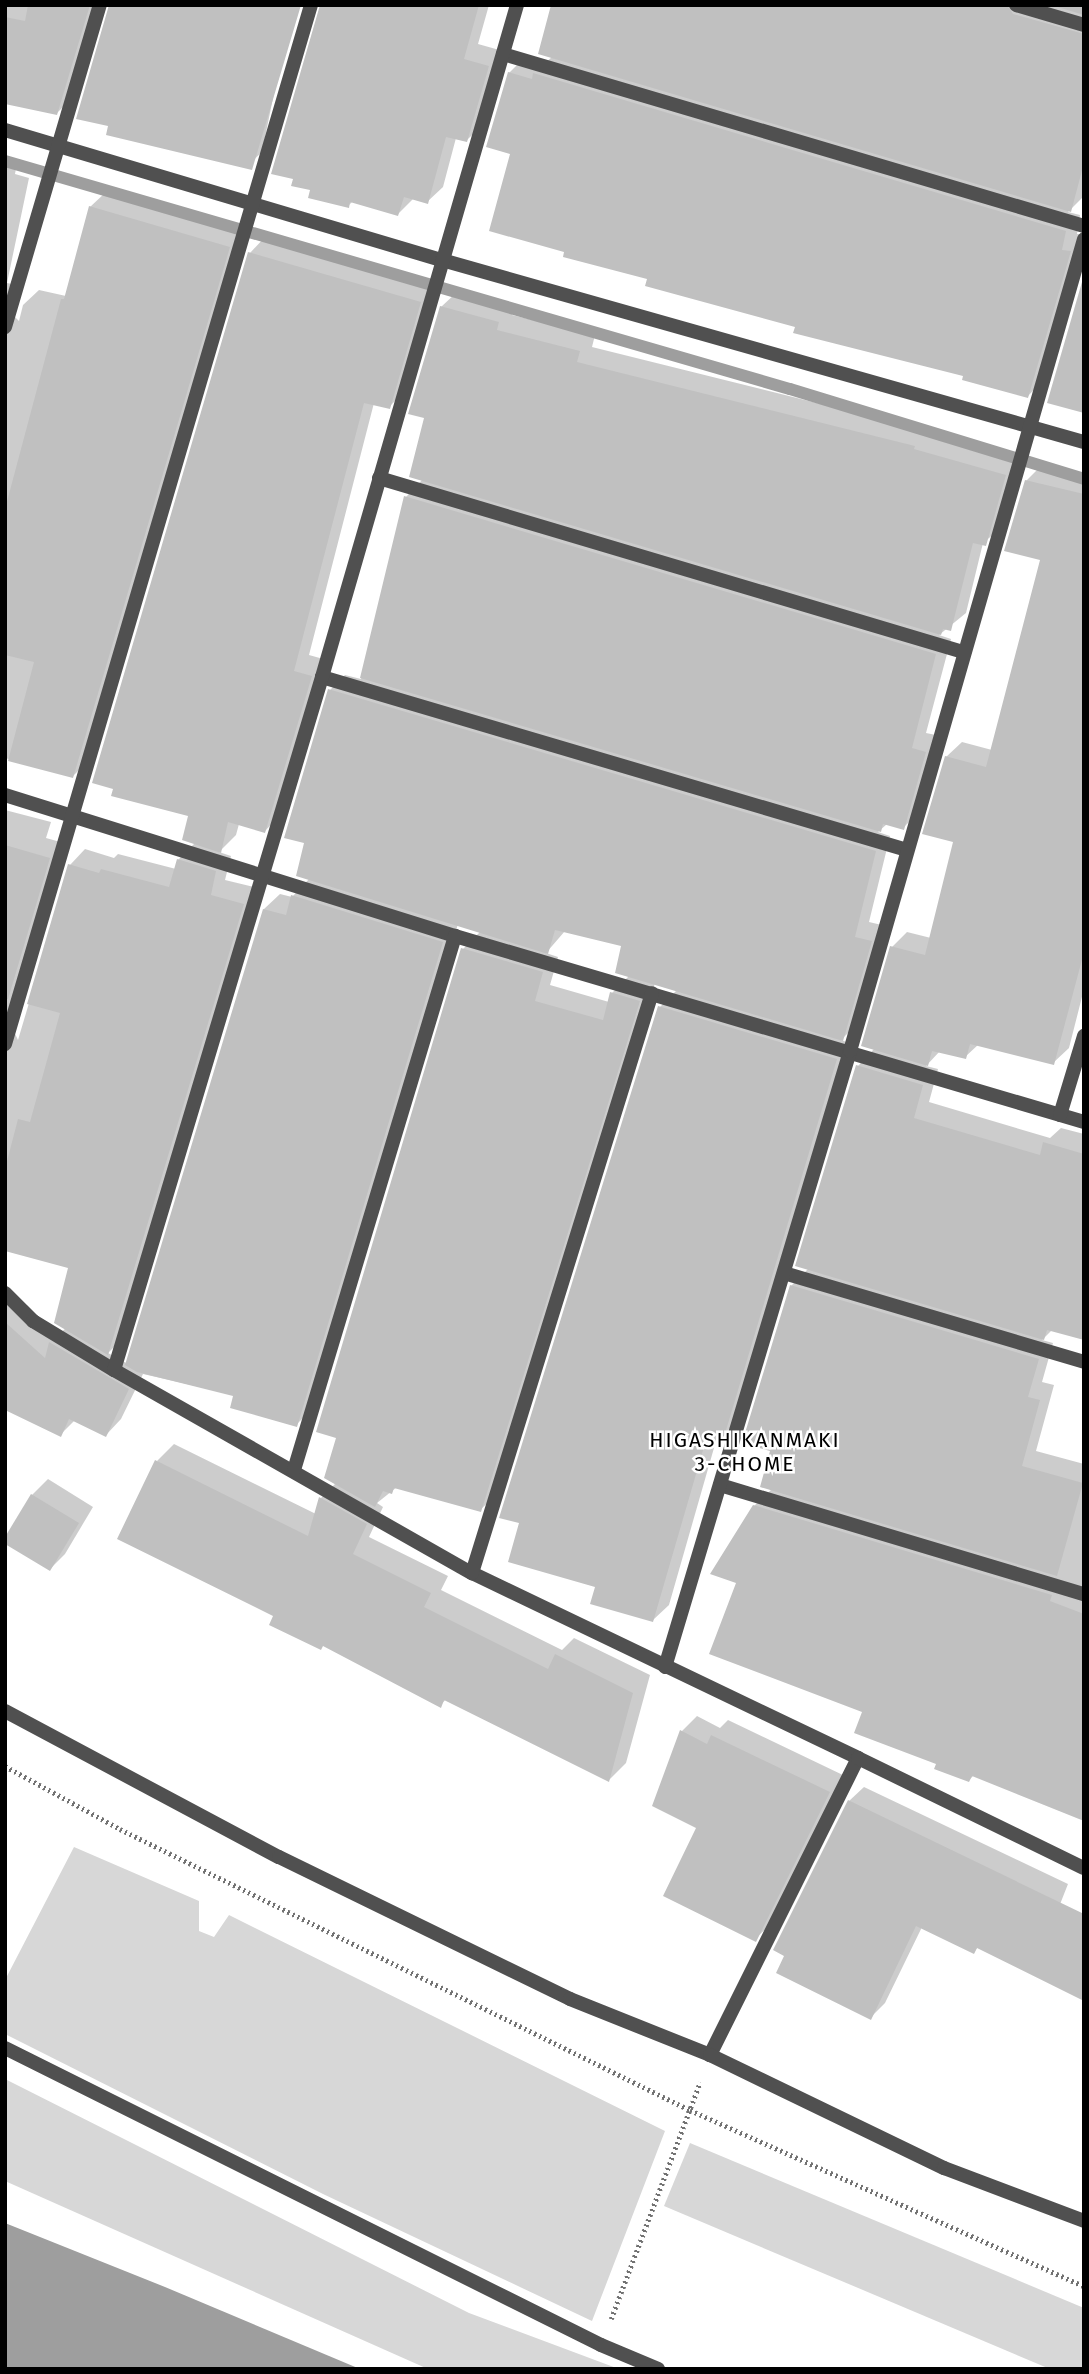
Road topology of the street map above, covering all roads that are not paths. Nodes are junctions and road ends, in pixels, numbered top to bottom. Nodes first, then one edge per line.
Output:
1 (100, 5) edge
2 (311, 5) edge
3 (517, 5) edge
4 (1016, 5) edge
5 (1084, 25) edge
6 (503, 54) junction
7 (5, 130) edge
8 (57, 146) junction
9 (253, 204) junction
10 (1084, 226) edge
11 (1084, 239) edge
12 (442, 260) junction
13 (5, 327) edge
14 (1030, 427) junction
15 (1084, 442) edge
16 (379, 478) junction
17 (963, 652) junction
18 (322, 677) junction
19 (5, 795) edge
20 (75, 817) junction
21 (907, 850) junction
22 (263, 875) junction
23 (455, 936) junction
24 (652, 993) junction
25 (1084, 1036) edge
26 (5, 1044) edge
27 (850, 1051) junction
28 (1060, 1115) junction
29 (1084, 1122) edge
30 (783, 1273) junction
31 (5, 1293) edge
32 (1084, 1362) edge
33 (114, 1370) junction
34 (294, 1470) junction
35 (720, 1485) junction
36 (472, 1573) junction
37 (1084, 1594) edge
38 (665, 1667) junction
39 (5, 1711) edge
40 (858, 1758) junction
41 (1081, 1862) edge
42 (5, 2048) edge
43 (710, 2055) junction
44 (1084, 2221) edge
45 (659, 2369) edge

1 - 8 street
2 - 9 street
3 - 6 street
4 - 5 street
6 - 10 street
6 - 12 street
7 - 8 street
8 - 9 street
8 - 13 street
9 - 12 street
9 - 20 street
11 - 14 street
12 - 14 street
12 - 16 street
14 - 15 street
14 - 17 street
16 - 17 street
16 - 18 street
17 - 21 street
18 - 21 street
18 - 22 street
19 - 20 street
20 - 22 street
20 - 26 street
21 - 27 street
22 - 23 street
22 - 33 street
23 - 24 street
23 - 34 street
24 - 27 street
24 - 36 street
25 - 28 street
27 - 28 street
27 - 30 street
28 - 29 street
30 - 32 street
30 - 35 street
31 - 33 street
33 - 34 street
34 - 36 street
35 - 37 street
35 - 38 street
36 - 38 street
38 - 40 street
39 - 43 street
40 - 41 street
40 - 43 street
42 - 45 street
43 - 44 street

